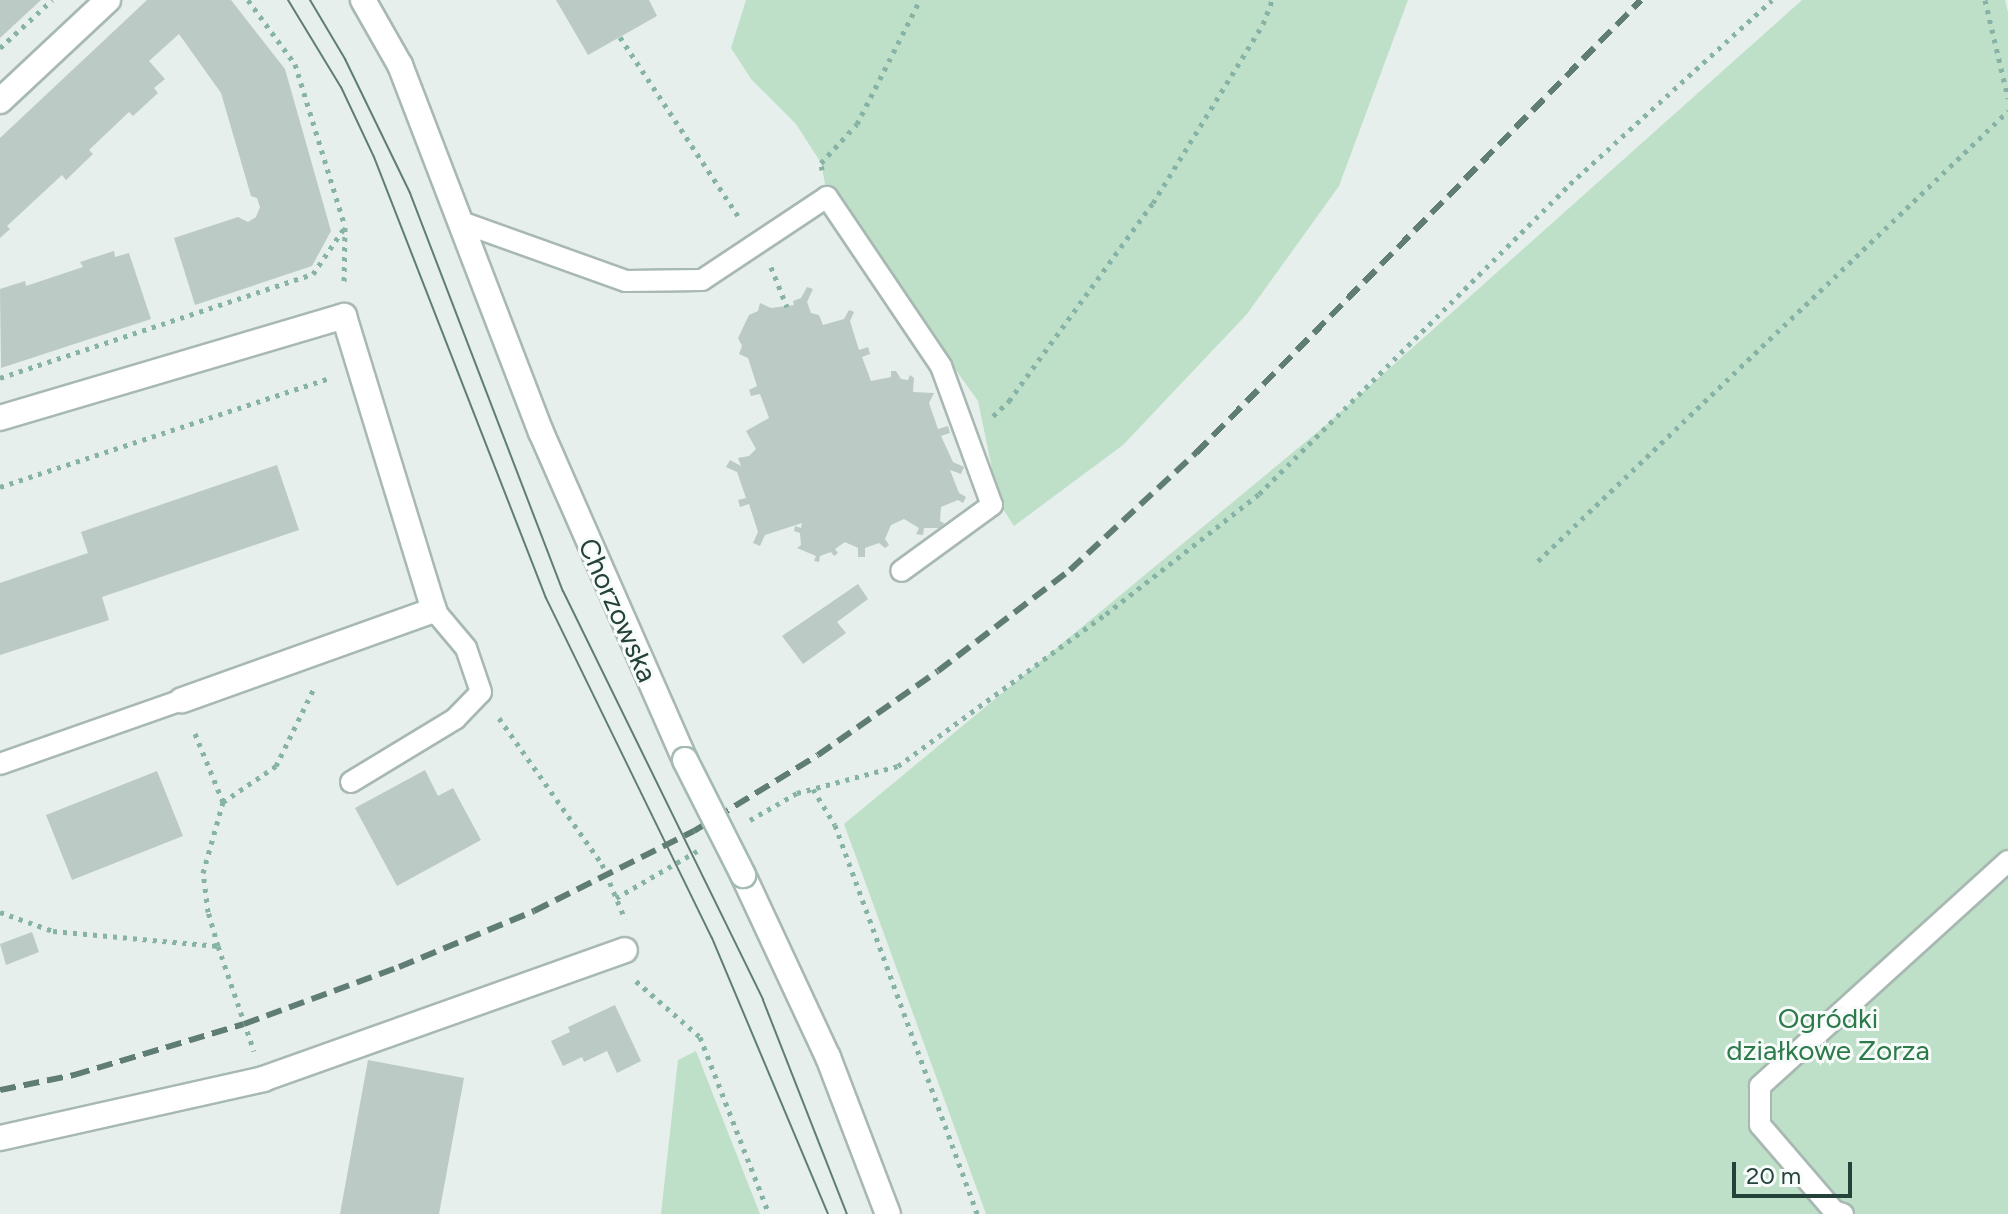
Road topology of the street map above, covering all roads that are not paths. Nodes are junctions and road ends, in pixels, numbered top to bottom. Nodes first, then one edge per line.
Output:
1 (108, 0) edge
2 (363, 0) edge
3 (0, 101) edge
4 (461, 222) junction
5 (0, 418) edge
6 (901, 571) dead end
7 (434, 610) junction
8 (182, 700) joint
9 (0, 764) edge
10 (351, 782) dead end
11 (2008, 861) edge
12 (625, 950) dead end
13 (0, 1138) edge
14 (888, 1214) edge
15 (1843, 1214) edge

1 - 3 street
2 - 4 street, Chorzowska
4 - 6 lane
4 - 14 street, Chorzowska, bridge
5 - 7 street
7 - 8 street
7 - 10 lane
8 - 9 lane
11 - 15 lane
12 - 13 street

